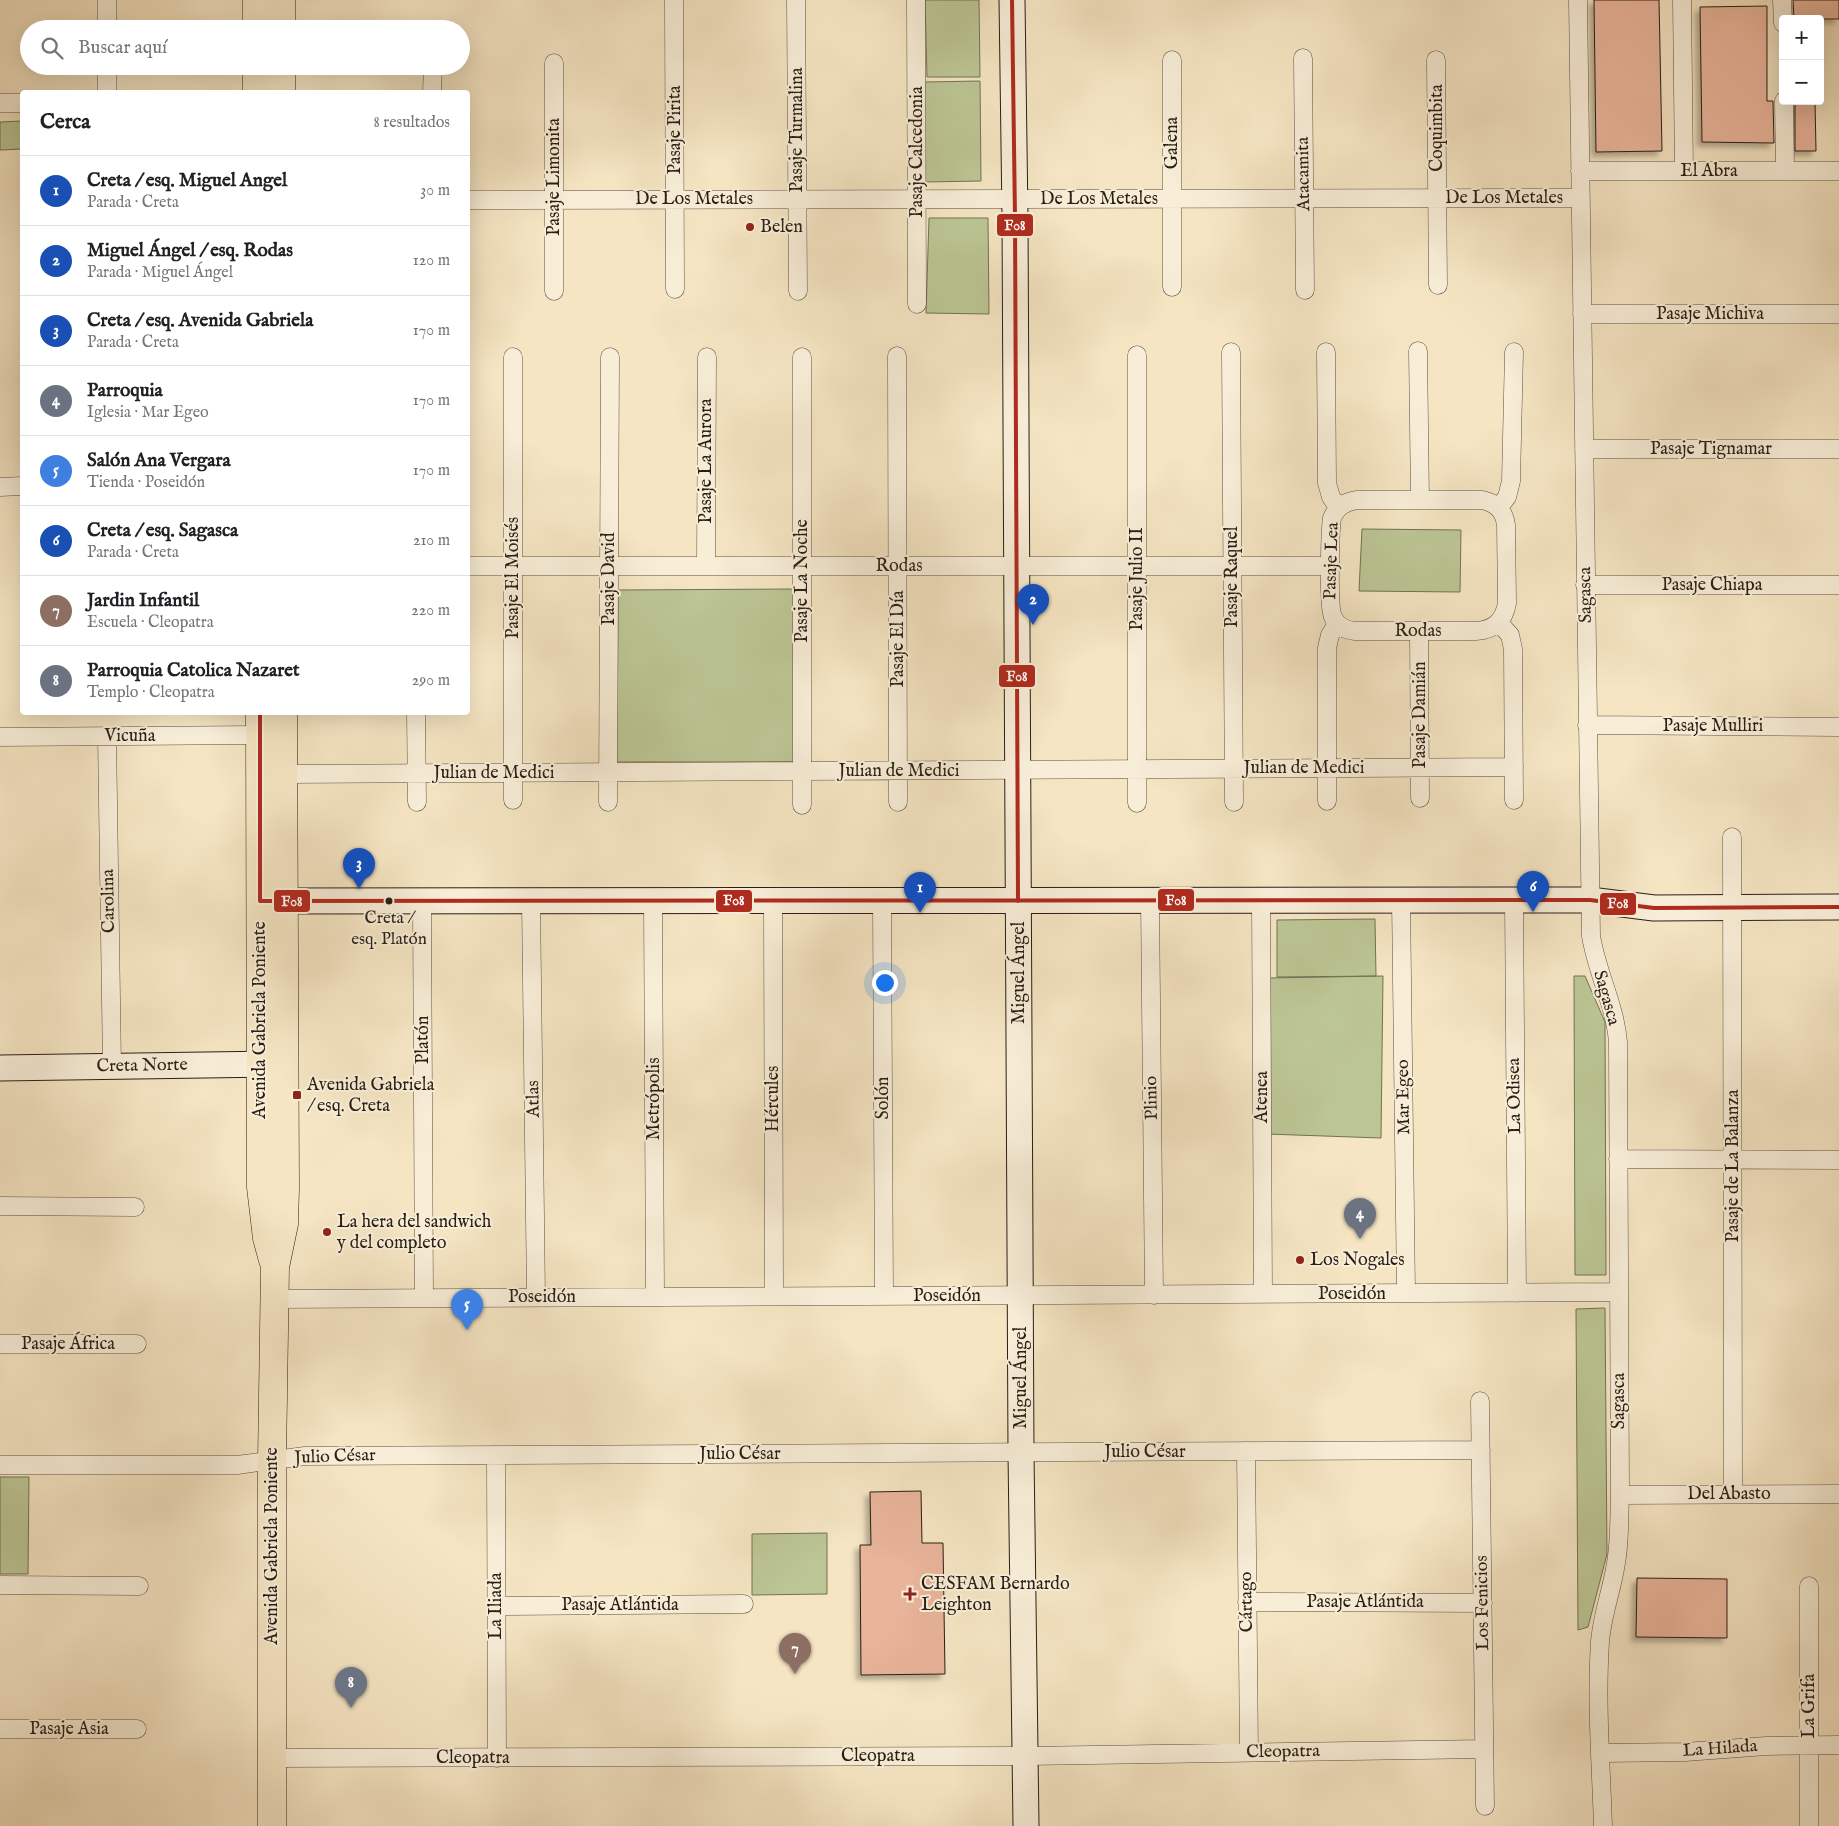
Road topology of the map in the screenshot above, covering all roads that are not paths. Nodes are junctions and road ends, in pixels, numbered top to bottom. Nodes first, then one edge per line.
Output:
1 (107, 0) edge
2 (257, 0) edge
3 (281, 0) edge
4 (674, 0) edge
5 (796, 0) edge
6 (916, 0) edge
7 (1012, 0) edge
8 (1578, 0) edge
9 (1682, 0) edge
10 (1782, 0) edge
11 (1783, 15) edge
12 (107, 20) edge
13 (257, 20) edge
14 (281, 20) edge
15 (1303, 58) dead end
16 (1172, 60) dead end
17 (1436, 60) dead end
18 (554, 63) dead end
19 (107, 75) edge
20 (257, 75) edge
21 (281, 75) edge
22 (432, 75) edge
23 (107, 90) edge
24 (257, 90) edge
25 (281, 90) edge
26 (432, 90) edge
27 (0, 103) edge
28 (20, 103) edge
29 (1784, 105) edge
30 (1580, 171) junction
31 (1684, 171) junction
32 (1785, 171) junction
33 (1839, 171) edge
34 (1304, 198) junction
35 (1437, 198) junction
36 (1580, 198) junction
37 (675, 199) junction
38 (797, 199) junction
39 (917, 199) junction
40 (1015, 199) junction
41 (1172, 199) junction
42 (470, 200) edge
43 (554, 200) junction
44 (1438, 285) dead end
45 (1172, 287) dead end
46 (675, 289) dead end
47 (1305, 290) dead end
48 (554, 291) dead end
49 (798, 291) dead end
50 (917, 304) dead end
51 (1582, 314) junction
52 (1839, 314) edge
53 (1231, 352) dead end
54 (1326, 352) dead end
55 (1418, 352) dead end
56 (1514, 352) dead end
57 (898, 356) dead end
58 (1137, 356) dead end
59 (513, 357) dead end
60 (610, 357) dead end
61 (707, 357) dead end
62 (802, 357) dead end
63 (1584, 449) junction
64 (1839, 449) edge
65 (0, 486) edge
66 (20, 486) edge
67 (1420, 500) junction
68 (1338, 508) junction
69 (1499, 508) junction
70 (470, 566) edge
71 (513, 566) junction
72 (609, 566) junction
73 (706, 566) junction
74 (802, 566) junction
75 (898, 566) junction
76 (1017, 566) junction
77 (1137, 566) junction
78 (1232, 566) junction
79 (1330, 566) junction
80 (1839, 585) edge
81 (1585, 586) junction
82 (1498, 623) junction
83 (1337, 624) junction
84 (1419, 631) junction
85 (283, 715) edge
86 (416, 715) edge
87 (260, 724) edge
88 (1587, 725) junction
89 (1839, 727) edge
90 (107, 736) junction
91 (0, 737) edge
92 (1514, 767) junction
93 (1328, 768) junction
94 (1420, 768) junction
95 (1137, 769) junction
96 (1234, 769) junction
97 (898, 770) junction
98 (1018, 770) junction
99 (802, 771) junction
100 (608, 772) junction
101 (417, 773) junction
102 (513, 773) junction
103 (284, 774) junction
104 (1420, 798) dead end
105 (513, 800) dead end
106 (1514, 800) dead end
107 (1328, 801) dead end
108 (417, 802) dead end
109 (608, 802) dead end
110 (898, 802) dead end
111 (1234, 802) dead end
112 (1137, 803) dead end
113 (802, 805) dead end
114 (1732, 837) dead end
115 (1262, 900) junction
116 (1401, 900) junction
117 (1514, 900) junction
118 (1590, 900) junction
119 (272, 901) junction
120 (422, 901) junction
121 (532, 901) junction
122 (653, 901) junction
123 (773, 901) junction
124 (882, 901) junction
125 (1018, 901) junction
126 (1150, 901) junction
127 (1839, 907) edge
128 (1732, 908) junction
129 (272, 1064) junction
130 (112, 1066) junction
131 (0, 1068) edge
132 (1618, 1159) junction
133 (1732, 1160) junction
134 (1839, 1160) edge
135 (0, 1206) edge
136 (135, 1206) dead end
137 (1619, 1292) junction
138 (1406, 1293) junction
139 (1517, 1293) junction
140 (1154, 1294) junction
141 (1263, 1294) junction
142 (1020, 1295) junction
143 (774, 1296) junction
144 (884, 1296) junction
145 (655, 1297) junction
146 (424, 1298) junction
147 (536, 1298) junction
148 (275, 1299) junction
149 (0, 1344) edge
150 (137, 1344) dead end
151 (1480, 1401) dead end
152 (1481, 1450) junction
153 (1246, 1451) junction
154 (1021, 1453) junction
155 (496, 1455) junction
156 (272, 1460) junction
157 (0, 1466) edge
158 (1620, 1494) junction
159 (1733, 1494) junction
160 (1839, 1494) edge
161 (0, 1585) edge
162 (139, 1586) dead end
163 (1809, 1586) dead end
164 (1248, 1602) junction
165 (1483, 1602) junction
166 (744, 1604) dead end
167 (496, 1606) junction
168 (0, 1729) edge
169 (137, 1729) dead end
170 (1809, 1746) junction
171 (1839, 1746) edge
172 (1484, 1750) junction
173 (1249, 1753) junction
174 (1601, 1753) junction
175 (1026, 1756) junction
176 (272, 1758) junction
177 (497, 1758) junction
178 (1485, 1806) dead end
179 (272, 1826) edge
180 (1026, 1826) edge
181 (1603, 1826) edge
182 (1809, 1826) edge

1 - 12 street
2 - 13 main road
3 - 14 main road
4 - 37 street, Pasaje Pirita
5 - 38 street, Pasaje Turmalina
6 - 39 street, Pasaje Calcedonia
7 - 40 street, Miguel Ángel
8 - 30 street, Sagasca
9 - 31 street
10 - 11 street
15 - 34 street, Atacamita
16 - 41 street, Galena
17 - 35 street, Coquimbita
18 - 43 street, Pasaje Limonita
19 - 23 street
20 - 24 main road
21 - 25 main road
22 - 26 street
27 - 28 street
29 - 32 street
30 - 31 street, El Abra
30 - 36 street, Sagasca
31 - 32 street, El Abra
32 - 33 street, El Abra
34 - 35 street, De Los Metales
34 - 41 street, De Los Metales
34 - 47 street, Atacamita
35 - 36 street, De Los Metales
35 - 44 street, Coquimbita
36 - 51 street, Sagasca
37 - 38 street, De Los Metales
37 - 43 street, De Los Metales
37 - 46 street, Pasaje Pirita
38 - 39 street, De Los Metales
38 - 49 street, Pasaje Turmalina
39 - 40 street, De Los Metales
39 - 50 street, Pasaje Calcedonia
40 - 41 street, De Los Metales
40 - 76 street, Miguel Ángel
41 - 45 street, Galena
42 - 43 street, De Los Metales
43 - 48 street, Pasaje Limonita
51 - 52 street, Pasaje Michiva
51 - 63 street, Sagasca
53 - 78 street, Pasaje Raquel
54 - 68 street, Pasaje Lea
55 - 67 street
56 - 69 street
57 - 75 street, Pasaje El Día
58 - 77 street, Pasaje Julio II
59 - 71 street, Pasaje El Moisés
60 - 72 street, Pasaje David
61 - 73 street, Pasaje La Aurora
62 - 74 street, Pasaje La Noche
63 - 64 street, Pasaje Tignamar
63 - 81 street, Sagasca
65 - 66 street
67 - 68 street
67 - 69 street
68 - 79 street, Pasaje Lea
69 - 82 street
70 - 71 street, Rodas
71 - 72 street, Rodas
71 - 102 street, Pasaje El Moisés
72 - 73 street, Rodas
72 - 100 street, Pasaje David
73 - 74 street, Rodas
74 - 75 street, Rodas
74 - 99 street, Pasaje La Noche
75 - 76 street, Rodas
75 - 97 street, Pasaje El Día
76 - 77 street, Rodas
76 - 98 street, Miguel Ángel
77 - 78 street, Rodas
77 - 95 street, Pasaje Julio II
78 - 79 street, Rodas
78 - 96 street, Pasaje Raquel
79 - 83 street, Pasaje Lea
80 - 81 street, Pasaje Chiapa
81 - 88 street, Sagasca
82 - 84 street, Rodas
82 - 92 street
83 - 84 street, Rodas
83 - 93 street, Pasaje Lea
84 - 94 street, Pasaje Damián
85 - 103 main road, Avenida Gabriela Poniente
86 - 101 street
87 - 90 street, Vicuña
87 - 119 main road, Avenida Gabriela Poniente
88 - 89 street, Pasaje Mulliri
88 - 118 street, Sagasca
90 - 91 street, Vicuña
90 - 130 street, Carolina
92 - 94 street, Julian de Medici
92 - 106 street
93 - 94 street, Julian de Medici
93 - 96 street, Julian de Medici
93 - 107 street, Pasaje Lea
94 - 104 street, Pasaje Damián
95 - 96 street, Julian de Medici
95 - 98 street, Julian de Medici
95 - 112 street, Pasaje Julio II
96 - 111 street, Pasaje Raquel
97 - 98 street, Julian de Medici
97 - 99 street, Julian de Medici
97 - 110 street, Pasaje El Día
98 - 125 street, Miguel Ángel
99 - 100 street, Julian de Medici
99 - 113 street, Pasaje La Noche
100 - 102 street, Julian de Medici
100 - 109 street, Pasaje David
101 - 102 street, Julian de Medici
101 - 103 street, Julian de Medici
101 - 108 street
102 - 105 street, Pasaje El Moisés
103 - 119 main road, Avenida Gabriela Poniente
114 - 128 street, Pasaje de La Balanza
115 - 116 street
115 - 126 street
115 - 141 street, Atenea
116 - 117 street
116 - 138 street, Mar Egeo
117 - 118 street
117 - 139 street, La Odisea
118 - 128 street
118 - 132 street, Sagasca
119 - 120 street
119 - 129 main road, Avenida Gabriela Poniente
120 - 121 street
120 - 146 street, Platón
121 - 122 street
121 - 147 street, Atlas
122 - 123 street
122 - 145 street, Metrópolis
123 - 124 street
123 - 143 street, Hércules
124 - 125 street
124 - 144 street, Solón
125 - 126 street
125 - 142 street, Miguel Ángel
126 - 140 street, Plinio
127 - 128 street
128 - 133 street, Pasaje de La Balanza
129 - 130 street, Creta Norte
129 - 148 main road, Avenida Gabriela Poniente
130 - 131 street, Creta Norte
132 - 133 street
132 - 137 street, Sagasca
133 - 134 street
133 - 159 street, Pasaje de La Balanza
135 - 136 street
137 - 139 street, Poseidón
137 - 158 street, Sagasca
138 - 139 street, Poseidón
138 - 141 street, Poseidón
140 - 141 street, Poseidón
140 - 142 street, Poseidón
142 - 144 street, Poseidón
142 - 154 street, Miguel Ángel
143 - 144 street, Poseidón
143 - 145 street, Poseidón
145 - 147 street, Poseidón
146 - 147 street, Poseidón
146 - 148 street, Poseidón
148 - 156 main road, Avenida Gabriela Poniente
149 - 150 street, Pasaje África
151 - 152 street, Los Fenicios
152 - 153 street, Julio César
152 - 165 street, Los Fenicios
153 - 154 street, Julio César
153 - 164 street, Cártago
154 - 155 street, Julio César
154 - 175 street, Miguel Ángel
155 - 156 street, Julio César
155 - 167 street, La Iliada
156 - 157 street, Julio César
156 - 176 main road, Avenida Gabriela Poniente
158 - 159 street, Del Abasto
158 - 174 street, Sagasca
159 - 160 street, Del Abasto
161 - 162 street
163 - 170 street, La Grifa
164 - 165 street, Pasaje Atlántida
164 - 173 street, Cártago
165 - 172 street, Los Fenicios
166 - 167 street, Pasaje Atlántida
167 - 177 street, La Iliada
168 - 169 street, Pasaje Asia
170 - 171 street, La Hilada
170 - 174 street, La Hilada
170 - 182 street, La Grifa
172 - 173 street, Cleopatra
172 - 178 street, Los Fenicios
173 - 175 street, Cleopatra
174 - 181 street, Sagasca
175 - 177 street, Cleopatra
175 - 180 street, Miguel Ángel
176 - 177 street, Cleopatra
176 - 179 main road, Avenida Gabriela Poniente

